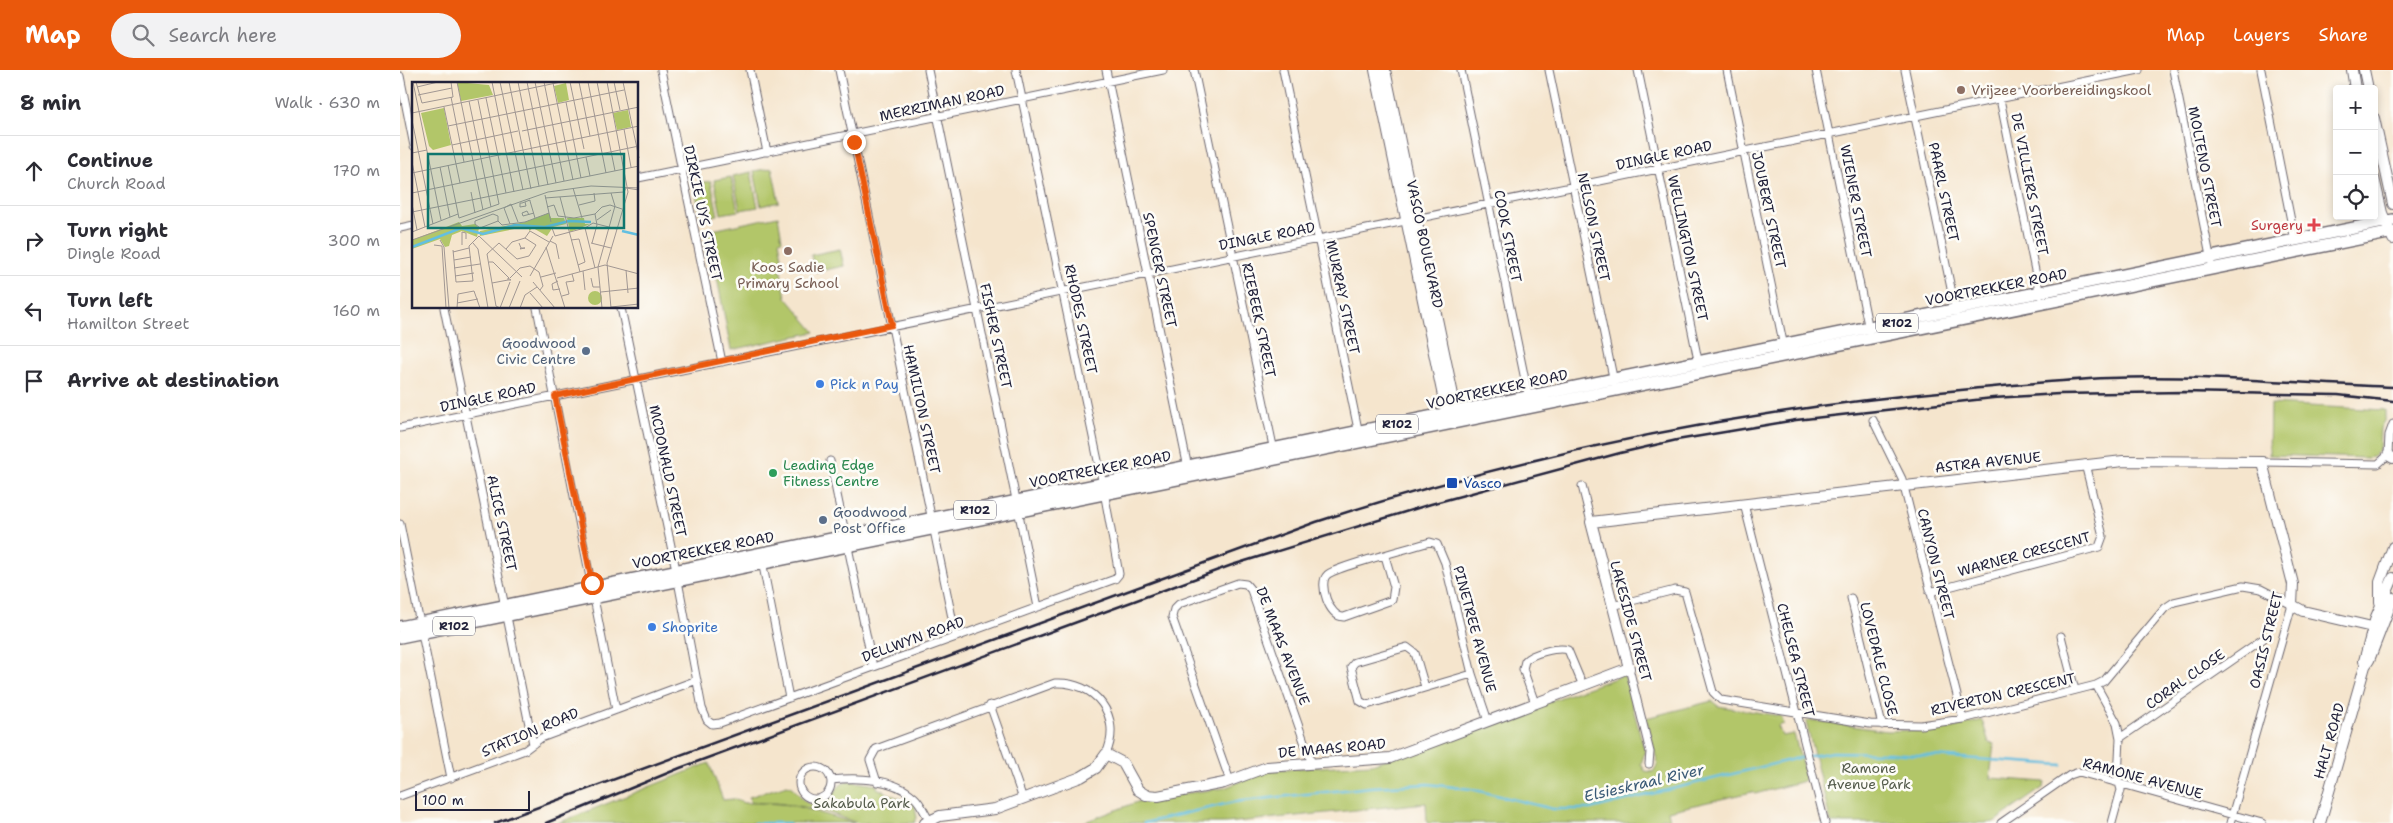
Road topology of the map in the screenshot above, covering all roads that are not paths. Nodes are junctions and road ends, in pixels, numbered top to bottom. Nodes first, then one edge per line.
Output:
1 (661, 70) edge
2 (750, 70) edge
3 (839, 70) edge
4 (928, 70) edge
5 (1016, 70) edge
6 (1106, 70) edge
7 (1163, 70) edge
8 (1194, 70) edge
9 (1283, 70) edge
10 (1375, 70) edge
11 (1385, 70) edge
12 (1461, 70) edge
13 (1549, 70) edge
14 (1638, 70) edge
15 (1727, 70) edge
16 (1816, 70) edge
17 (1905, 70) edge
18 (2139, 70) edge
19 (2173, 70) edge
20 (2261, 70) edge
21 (2352, 70) edge
22 (2364, 70) edge
23 (400, 76) edge
24 (1108, 81) junction
25 (2355, 85) edge
26 (2367, 85) edge
27 (2000, 98) junction
28 (1022, 100) junction
29 (937, 116) junction
30 (1915, 116) junction
31 (2377, 130) edge
32 (852, 134) junction
33 (1830, 134) junction
34 (412, 136) edge
35 (767, 152) junction
36 (1744, 152) junction
37 (1659, 169) junction
38 (682, 170) junction
39 (639, 178) edge
40 (1573, 187) junction
41 (2378, 190) edge
42 (1488, 204) junction
43 (2393, 204) edge
44 (1411, 219) junction
45 (2391, 229) edge
46 (1318, 239) junction
47 (2295, 241) junction
48 (1232, 256) junction
49 (2212, 264) junction
50 (1148, 273) junction
51 (1062, 291) junction
52 (2041, 298) junction
53 (444, 309) edge
54 (536, 309) edge
55 (621, 309) edge
56 (978, 309) junction
57 (1956, 315) junction
58 (892, 325) junction
59 (1870, 333) junction
60 (1785, 350) junction
61 (722, 362) junction
62 (1699, 368) junction
63 (636, 380) junction
64 (1614, 385) junction
65 (555, 396) junction
66 (1529, 402) junction
67 (466, 415) junction
68 (1452, 418) junction
69 (1873, 420) dead end
70 (2393, 424) edge
71 (400, 428) edge
72 (1360, 437) junction
73 (1274, 454) junction
74 (2390, 457) edge
75 (830, 461) dead end
76 (2262, 462) junction
77 (2085, 464) junction
78 (1189, 471) junction
79 (1903, 485) junction
80 (1582, 486) dead end
81 (1103, 488) junction
82 (1744, 504) junction
83 (1018, 506) junction
84 (1591, 522) junction
85 (933, 523) junction
86 (400, 524) edge
87 (848, 541) junction
88 (2393, 547) edge
89 (1385, 556) junction
90 (761, 558) junction
91 (1119, 574) joint
92 (677, 575) junction
93 (2393, 578) edge
94 (593, 592) junction
95 (1930, 592) junction
96 (1851, 598) dead end
97 (2393, 598) edge
98 (2292, 605) junction
99 (2380, 605) junction
100 (1612, 606) junction
101 (1038, 607) junction
102 (506, 610) junction
103 (400, 627) edge
104 (421, 627) junction
105 (2372, 627) junction
106 (400, 636) edge
107 (2062, 636) dead end
108 (956, 637) junction
109 (2263, 639) dead end
110 (2365, 666) junction
111 (873, 667) junction
112 (1629, 668) junction
113 (1472, 674) junction
114 (697, 680) junction
115 (2096, 685) junction
116 (1583, 686) junction
117 (1425, 687) junction
118 (2075, 690) junction
119 (789, 698) junction
120 (1536, 703) junction
121 (990, 705) junction
122 (616, 710) junction
123 (1797, 712) junction
124 (1963, 720) junction
125 (1488, 721) junction
126 (714, 725) joint
127 (1882, 725) junction
128 (2120, 738) junction
129 (533, 744) junction
130 (1106, 754) junction
131 (1312, 764) junction
132 (1649, 764) dead end
133 (451, 778) junction
134 (832, 780) junction
135 (1230, 781) junction
136 (877, 782) junction
137 (2120, 784) junction
138 (400, 796) edge
139 (1023, 799) junction
140 (2232, 815) junction
141 (926, 822) edge
142 (1825, 823) edge
143 (2001, 823) edge
144 (2112, 823) edge
145 (2230, 823) edge
146 (2262, 823) edge
147 (2320, 823) edge

1 - 38 street, DIRKIE UYS STREET
2 - 35 street
3 - 32 street, HAMILTON STREET
4 - 29 street, FISHER STREET
5 - 28 street, RHODES STREET
6 - 24 street, SPENCER STREET
7 - 24 street, MERRIMAN ROAD
8 - 48 street, RIEBEEK STREET
9 - 46 street, MURRAY STREET
10 - 44 street, VASCO BOULEVARD
11 - 44 street, VASCO BOULEVARD
12 - 42 street, COOK STREET
13 - 40 street, NELSON STREET
14 - 37 street, WELLINGTON STREET
15 - 36 street, JOUBERT STREET
16 - 33 street, WIENER STREET
17 - 30 street, PAARL STREET
18 - 27 street, DINGLE ROAD
19 - 49 street, MOLTENO STREET
20 - 47 street
21 - 25 street
22 - 26 street
23 - 34 street
24 - 28 street, MERRIMAN ROAD
24 - 50 street, SPENCER STREET
27 - 30 street, DINGLE ROAD
27 - 52 street, DE VILLIERS STREET
28 - 29 street, MERRIMAN ROAD
28 - 51 street, RHODES STREET
29 - 32 street, MERRIMAN ROAD
29 - 56 street, FISHER STREET
30 - 33 street, DINGLE ROAD
30 - 57 street, PAARL STREET
31 - 43 street
32 - 35 street, MERRIMAN ROAD
32 - 58 street, HAMILTON STREET
33 - 36 street, DINGLE ROAD
33 - 59 street, WIENER STREET
35 - 38 street, MERRIMAN ROAD
36 - 37 street, DINGLE ROAD
36 - 60 street, JOUBERT STREET
37 - 40 street, DINGLE ROAD
37 - 62 street, WELLINGTON STREET
38 - 39 street, MERRIMAN ROAD
38 - 61 street, DIRKIE UYS STREET
40 - 42 street, DINGLE ROAD
40 - 64 street, NELSON STREET
41 - 45 street
42 - 44 street, DINGLE ROAD
42 - 66 street, COOK STREET
44 - 46 street, DINGLE ROAD
44 - 68 street, VASCO BOULEVARD
45 - 47 main road, VOORTREKKER ROAD / R102
45 - 49 main road, VOORTREKKER ROAD / R102
46 - 48 street, DINGLE ROAD
46 - 72 street, MURRAY STREET
47 - 49 main road, VOORTREKKER ROAD / R102
48 - 50 street, DINGLE ROAD
48 - 73 street, RIEBEEK STREET
49 - 52 main road, VOORTREKKER ROAD / R102
50 - 51 street, DINGLE ROAD
50 - 78 street, SPENCER STREET
51 - 56 street, DINGLE ROAD
51 - 81 street, RHODES STREET
52 - 57 main road, VOORTREKKER ROAD / R102
53 - 67 street, ALICE STREET
54 - 65 street
55 - 63 street, MCDONALD STREET
56 - 58 street, DINGLE ROAD
56 - 83 street, FISHER STREET
57 - 59 main road, VOORTREKKER ROAD / R102
58 - 61 street, DINGLE ROAD
58 - 85 street, HAMILTON STREET
59 - 60 main road, VOORTREKKER ROAD / R102
60 - 62 main road, VOORTREKKER ROAD / R102
61 - 63 street, DINGLE ROAD
62 - 64 main road, VOORTREKKER ROAD / R102
63 - 65 street, DINGLE ROAD
63 - 92 street, MCDONALD STREET
64 - 66 main road, VOORTREKKER ROAD / R102
65 - 67 street, DINGLE ROAD
65 - 94 street
66 - 68 main road, VOORTREKKER ROAD / R102
67 - 71 street, DINGLE ROAD
67 - 102 street, ALICE STREET
68 - 72 main road, VOORTREKKER ROAD / R102
69 - 79 street, CANYON STREET
70 - 74 street
72 - 73 main road, VOORTREKKER ROAD / R102
73 - 78 main road, VOORTREKKER ROAD / R102
74 - 76 street, ASTRA AVENUE
75 - 87 street
76 - 77 street, ASTRA AVENUE
76 - 98 street, OASIS STREET
77 - 79 street, ASTRA AVENUE
77 - 95 street, WARNER CRESCENT
78 - 81 main road, VOORTREKKER ROAD / R102
79 - 82 street, ASTRA AVENUE
79 - 95 street, CANYON STREET
80 - 84 street, LAKESIDE STREET
81 - 83 main road, VOORTREKKER ROAD / R102
81 - 91 street, RHODES STREET
82 - 84 street, ASTRA AVENUE
82 - 123 street, CHELSEA STREET
83 - 85 main road, VOORTREKKER ROAD / R102
83 - 101 street, FISHER STREET
84 - 100 street, LAKESIDE STREET
85 - 87 main road, VOORTREKKER ROAD / R102
85 - 108 street, HAMILTON STREET
86 - 104 street
87 - 90 main road, VOORTREKKER ROAD / R102
87 - 111 street
88 - 99 street
89 - 89 street
89 - 113 street, PINETREE AVENUE
90 - 92 main road, VOORTREKKER ROAD / R102
90 - 119 street
91 - 101 street, DELLWYN ROAD
92 - 94 main road, VOORTREKKER ROAD / R102
92 - 114 street, MCDONALD STREET
93 - 99 street, HALT ROAD
94 - 102 main road, VOORTREKKER ROAD / R102
94 - 122 street
95 - 124 street, CANYON STREET
96 - 127 street, LOVEDALE CLOSE
97 - 110 street, HALT ROAD
98 - 105 street
98 - 115 street, RIVERTON CRESCENT
98 - 140 street, OASIS STREET
99 - 105 street, HALT ROAD
100 - 112 street, LAKESIDE STREET
100 - 123 street, RIVERTON CRESCENT
101 - 108 street, DELLWYN ROAD
102 - 104 main road, VOORTREKKER ROAD / R102
102 - 129 street, ALICE STREET
103 - 104 main road, VOORTREKKER ROAD / R102
104 - 106 main road, VOORTREKKER ROAD / R102
104 - 133 street
105 - 110 street, HALT ROAD
107 - 118 street
108 - 111 street, DELLWYN ROAD
109 - 128 street, CORAL CLOSE
110 - 147 street, HALT ROAD
111 - 119 street, DELLWYN ROAD
112 - 116 street, DE MAAS ROAD
112 - 132 street, LAKESIDE STREET
113 - 117 street
113 - 125 street, PINETREE AVENUE
114 - 122 street, STATION ROAD
114 - 126 street, MCDONALD STREET
115 - 118 street, RIVERTON CRESCENT
115 - 128 street
116 - 120 street, DE MAAS ROAD
116 - 120 street
117 - 117 street
118 - 124 street, RIVERTON CRESCENT
119 - 126 street, DELLWYN ROAD
120 - 125 street, DE MAAS ROAD
121 - 130 street
121 - 136 street
121 - 139 street
122 - 129 street, STATION ROAD
123 - 127 street, RIVERTON CRESCENT
123 - 142 street, CHELSEA STREET
124 - 127 street, RIVERTON CRESCENT
125 - 131 street, DE MAAS ROAD
128 - 137 street
129 - 133 street, STATION ROAD
130 - 135 street, DE MAAS ROAD
130 - 139 street
131 - 135 street, DE MAAS ROAD
131 - 135 street, DE MAAS AVENUE
133 - 138 street, STATION ROAD
134 - 134 street
134 - 136 street
136 - 141 street
137 - 140 street, RAMONE AVENUE
137 - 143 street, RAMONE AVENUE
137 - 144 street
139 - 141 street
140 - 145 street, OASIS STREET
140 - 146 street, RAMONE AVENUE

